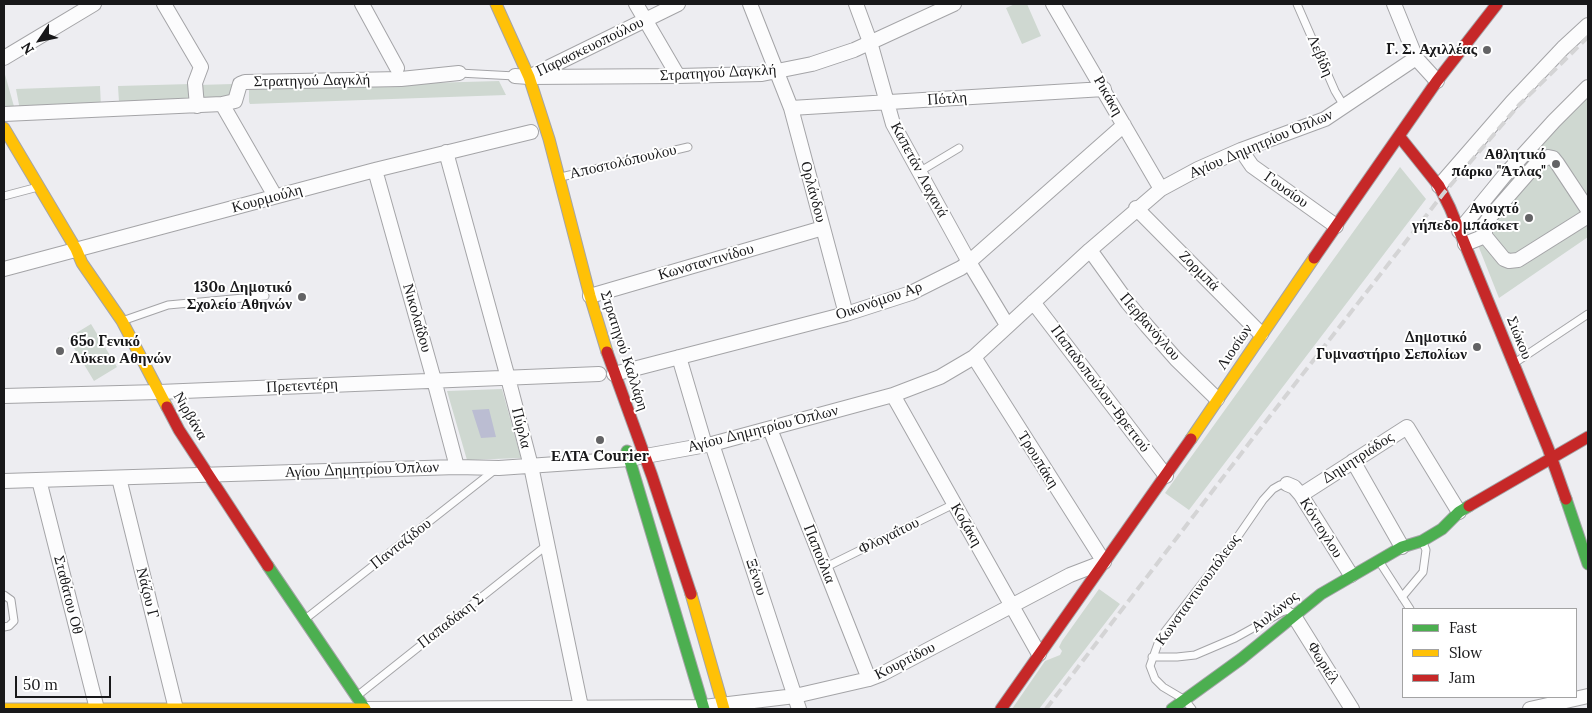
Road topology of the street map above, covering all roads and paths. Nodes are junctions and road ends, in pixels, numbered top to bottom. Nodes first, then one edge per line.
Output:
1 (94, 4) edge
2 (164, 4) edge
3 (362, 4) edge
4 (496, 4) edge
5 (636, 4) edge
6 (678, 4) edge
7 (750, 4) edge
8 (856, 4) edge
9 (954, 4) edge
10 (1053, 4) edge
11 (1297, 4) edge
12 (1394, 4) edge
13 (1494, 5) edge
14 (645, 20) junction
15 (1588, 25) edge
16 (870, 42) junction
17 (4, 58) edge
18 (1416, 58) junction
19 (397, 68) dead end
20 (777, 71) junction
21 (459, 73) joint
22 (678, 76) junction
23 (515, 77) joint
24 (530, 77) junction
25 (1437, 81) junction
26 (1588, 87) edge
27 (1104, 89) junction
28 (886, 103) junction
29 (222, 104) junction
30 (197, 106) junction
31 (1344, 107) junction
32 (791, 108) junction
33 (4, 114) edge
34 (1124, 125) junction
35 (4, 128) edge
36 (531, 133) dead end
37 (1399, 136) junction
38 (688, 147) dead end
39 (959, 148) dead end
40 (1241, 150) junction
41 (446, 152) junction
42 (375, 170) junction
43 (919, 172) junction
44 (558, 178) junction
45 (1439, 186) junction
46 (38, 187) junction
47 (1161, 189) junction
48 (4, 196) edge
49 (275, 196) junction
50 (1136, 208) junction
51 (1588, 210) edge
52 (1588, 216) edge
53 (1336, 226) junction
54 (823, 228) junction
55 (1459, 230) junction
56 (1485, 236) junction
57 (1465, 244) junction
58 (76, 249) junction
59 (1090, 250) junction
60 (969, 262) junction
61 (4, 268) edge
62 (265, 296) dead end
63 (590, 296) junction
64 (1033, 302) junction
65 (846, 314) junction
66 (1588, 314) edge
67 (122, 321) junction
68 (1008, 325) junction
69 (1261, 334) junction
70 (679, 357) junction
71 (974, 357) junction
72 (1513, 363) junction
73 (603, 374) junction
74 (508, 378) junction
75 (434, 380) junction
76 (159, 392) junction
77 (4, 396) edge
78 (893, 396) junction
79 (1218, 399) junction
80 (770, 429) junction
81 (1588, 436) edge
82 (623, 442) dead end
83 (708, 445) junction
84 (645, 457) junction
85 (629, 459) junction
86 (1552, 459) junction
87 (1353, 461) junction
88 (531, 466) junction
89 (457, 467) junction
90 (499, 468) junction
91 (208, 476) junction
92 (1166, 476) junction
93 (118, 478) junction
94 (39, 480) junction
95 (4, 481) edge
96 (1287, 484) joint
97 (1301, 495) junction
98 (954, 504) junction
99 (1459, 512) junction
100 (1435, 518) dead end
101 (1414, 530) dead end
102 (1422, 541) junction
103 (546, 545) junction
104 (1402, 546) junction
105 (1378, 560) junction
106 (1104, 562) junction
107 (1588, 564) edge
108 (824, 568) junction
109 (1351, 575) junction
110 (4, 594) edge
111 (1402, 597) junction
112 (1012, 606) junction
113 (1409, 608) edge
114 (1294, 616) junction
115 (304, 621) junction
116 (4, 627) edge
117 (1039, 654) junction
118 (1152, 657) junction
119 (869, 679) junction
120 (1588, 696) edge
121 (356, 697) junction
122 (797, 703) edge
123 (1188, 705) edge
124 (581, 707) junction
125 (723, 707) edge
126 (704, 708) edge
127 (1348, 708) edge
128 (4, 709) edge
129 (97, 709) edge
130 (176, 709) edge
131 (251, 709) edge
132 (365, 709) edge
133 (1001, 709) edge
134 (1172, 709) edge
135 (1530, 709) edge

1 - 17 street
2 - 30 street
3 - 19 street
4 - 24 main road, Στρατηγού Καλλάρη
5 - 14 street
6 - 14 street, Παρασκευοπούλου
7 - 20 street, Ορλάνδου
8 - 16 street, Καπετάν Λαχανά
9 - 16 street, Στρατηγού Δαγκλή
10 - 27 street, Ρικάκη
11 - 31 lane, Λεβίδη
12 - 18 street
13 - 25 main road, Λιοσίων
14 - 22 street
14 - 24 street, Παρασκευοπούλου
15 - 45 street
16 - 20 street, Στρατηγού Δαγκλή
16 - 28 street, Καπετάν Λαχανά
18 - 25 street
18 - 31 street, Αγίου Δημητρίου Όπλων
20 - 22 street, Στρατηγού Δαγκλή
20 - 32 street, Ορλάνδου
21 - 23 lane, Στρατηγού Δαγκλή
21 - 29 street, Στρατηγού Δαγκλή
22 - 24 street, Στρατηγού Δαγκλή
23 - 24 street, Στρατηγού Δαγκλή
24 - 44 main road, Στρατηγού Καλλάρη
25 - 37 main road, Λιοσίων
26 - 55 street
27 - 28 street, Πότλη
27 - 34 street, Ρικάκη
28 - 32 street, Πότλη
28 - 43 street, Καπετάν Λαχανά
29 - 30 street
29 - 49 street
30 - 33 street
31 - 40 street, Αγίου Δημητρίου Όπλων
32 - 54 street, Ορλάνδου
34 - 47 street, Ρικάκη
34 - 60 street, Οικονόμου Αρ
35 - 46 main road, Νιρβάνα
36 - 41 street, Κουρμούλη
37 - 45 main road, Σιώκου
37 - 53 main road, Λιοσίων
38 - 44 lane, Αποστολόπουλου
39 - 43 lane
40 - 47 street, Αγίου Δημητρίου Όπλων
40 - 53 street, Γουσίου
41 - 42 street, Κουρμούλη
41 - 74 street, Πύρλα
42 - 49 street, Κουρμούλη
42 - 75 street, Νικολαΐδου
43 - 60 street, Καπετάν Λαχανά
44 - 63 main road, Στρατηγού Καλλάρη
45 - 55 main road, Σιώκου
46 - 48 lane
46 - 58 main road, Νιρβάνα
47 - 50 street, Αγίου Δημητρίου Όπλων
49 - 58 street, Κουρμούλη
50 - 59 street, Αγίου Δημητρίου Όπλων
50 - 69 street, Ζορμπά
51 - 56 street
52 - 56 street
53 - 69 main road, Λιοσίων
54 - 63 street, Κωνσταντινίδου
54 - 65 street, Ορλάνδου
55 - 57 main road, Σιώκου
56 - 57 street
57 - 72 main road, Σιώκου
58 - 61 street, Κουρμούλη
58 - 67 main road, Νιρβάνα
59 - 64 street, Αγίου Δημητρίου Όπλων
59 - 79 street, Περβανόγλου
60 - 65 street, Οικονόμου Αρ
60 - 68 street, Καπετάν Λαχανά
62 - 67 lane
63 - 73 main road, Στρατηγού Καλλάρη
64 - 68 street, Αγίου Δημητρίου Όπλων
64 - 92 street, Παπαδοπούλου-Βρεττού
65 - 70 street, Οικονόμου Αρ
66 - 72 lane
67 - 76 main road, Νιρβάνα
68 - 71 street, Αγίου Δημητρίου Όπλων
69 - 79 main road, Λιοσίων
70 - 73 street, Οικονόμου Αρ
70 - 83 street, Ξένου
71 - 78 street, Αγίου Δημητρίου Όπλων
71 - 106 street, Τρουπάκη
72 - 86 main road, Σιώκου
73 - 74 street, Πρετεντέρη
73 - 84 main road, Στρατηγού Καλλάρη
74 - 75 street, Πρετεντέρη
74 - 88 street, Πύρλα
75 - 76 street, Πρετεντέρη
75 - 89 street, Νικολαΐδου
76 - 77 street, Πρετεντέρη
76 - 91 main road, Νιρβάνα
78 - 80 street, Αγίου Δημητρίου Όπλων
78 - 98 street, Κοζάκη
79 - 92 main road, Λιοσίων
80 - 83 street, Αγίου Δημητρίου Όπλων
80 - 108 street, Παπούλια
81 - 86 main road, Αυλώνος
82 - 85 main road
83 - 84 street, Αγίου Δημητρίου Όπλων
83 - 122 street, Ξένου
84 - 85 street, Αγίου Δημητρίου Όπλων
84 - 125 main road, Στρατηγού Καλλάρη
85 - 88 street, Αγίου Δημητρίου Όπλων
85 - 126 main road
86 - 99 main road, Αυλώνος
86 - 107 main road, Σιώκου
87 - 97 street, Δημητριάδος
87 - 99 street, Δημητριάδος
87 - 104 street
88 - 90 street, Αγίου Δημητρίου Όπλων
88 - 103 street, Πύρλα
89 - 90 street, Αγίου Δημητρίου Όπλων
89 - 91 street, Αγίου Δημητρίου Όπλων
90 - 115 lane, Πανταζίδου
91 - 93 street, Αγίου Δημητρίου Όπλων
91 - 115 main road, Νιρβάνα
92 - 106 main road, Λιοσίων
93 - 94 street, Αγίου Δημητρίου Όπλων
93 - 130 street, Νάζου Γ
94 - 95 street, Αγίου Δημητρίου Όπλων
94 - 129 street, Σταθάτου Οθ
96 - 97 street, Κόντογλου
96 - 118 lane, Κωνσταντινουπόλεως
97 - 109 street, Κόντογλου
98 - 108 lane, Φλογαΐτου
98 - 112 street, Κοζάκη
99 - 100 main road, Αυλώνος
99 - 102 main road, Αυλώνος
101 - 104 main road, Αυλώνος
102 - 104 main road, Αυλώνος
102 - 111 lane
103 - 121 lane, Παπαδάκη Σ
103 - 124 street, Πύρλα
104 - 105 main road, Αυλώνος
105 - 109 main road, Αυλώνος
105 - 111 lane
106 - 112 street, Κουρτίδου
106 - 117 main road, Λιοσίων
108 - 119 street, Παπούλια
109 - 114 main road, Αυλώνος
110 - 116 lane
111 - 113 lane
112 - 117 street, Κοζάκη
112 - 119 street, Κουρτίδου
114 - 118 lane
114 - 123 main road, Αυλώνος
114 - 127 street, Φωριέλ
115 - 121 main road, Νιρβάνα
117 - 133 main road, Λιοσίων
118 - 123 lane, Κωνσταντινουπόλεως
119 - 122 street, Κουρτίδου
120 - 135 street
121 - 132 main road, Νιρβάνα
122 - 125 street, Κουρτίδου
123 - 134 main road, Αυλώνος
124 - 126 street, Κουρτίδου
124 - 132 street, Κουρτίδου
125 - 126 street, Κουρτίδου
128 - 129 main road
129 - 130 main road
130 - 131 main road
131 - 132 main road

